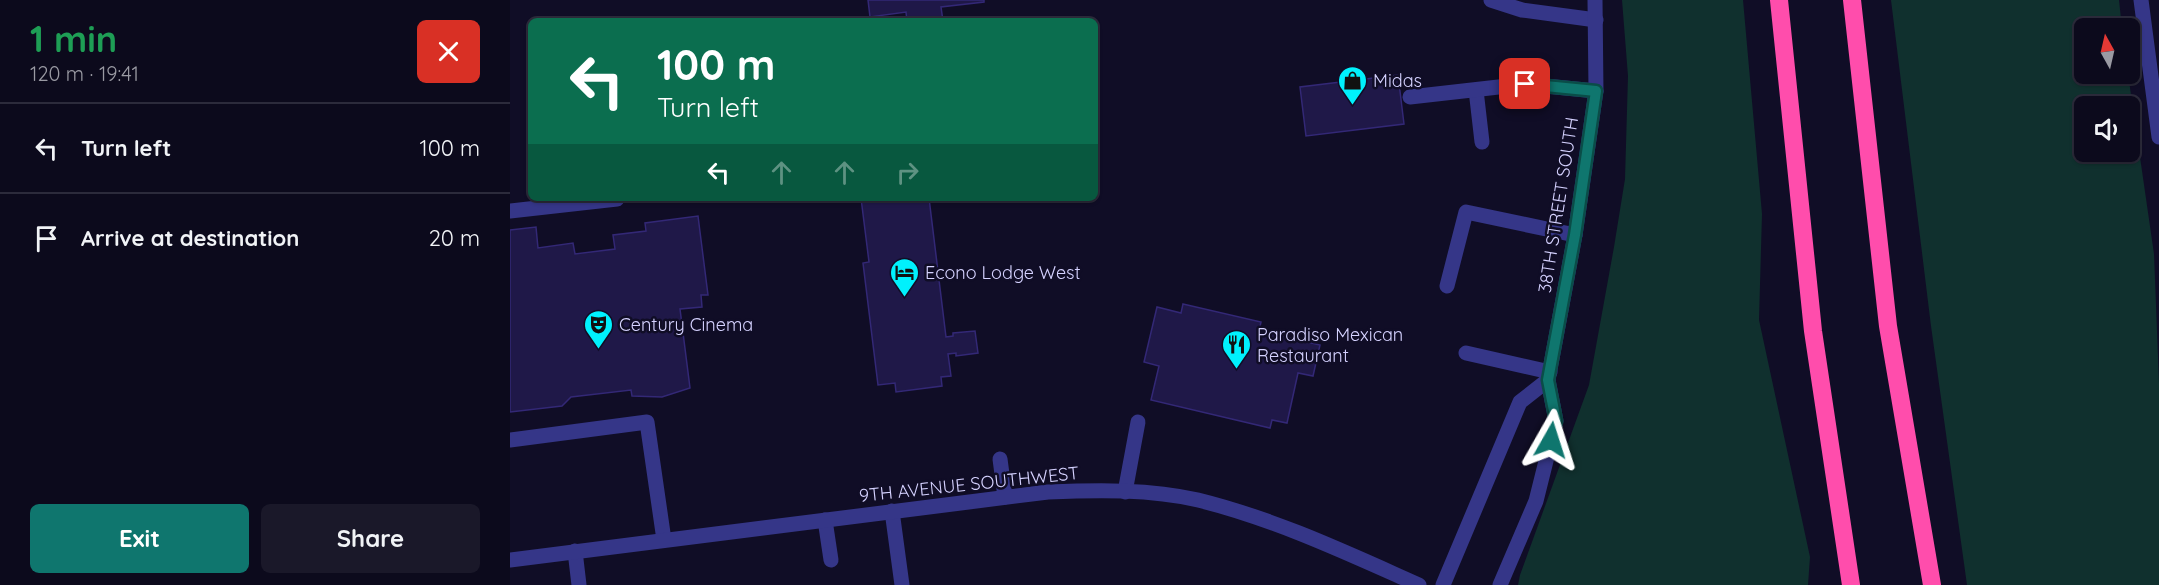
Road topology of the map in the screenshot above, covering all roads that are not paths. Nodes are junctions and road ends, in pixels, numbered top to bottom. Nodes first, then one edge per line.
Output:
1 (1491, 0) edge
2 (1595, 0) edge
3 (1779, 0) edge
4 (1852, 0) edge
5 (2141, 0) edge
6 (1596, 20) junction
7 (1476, 90) junction
8 (1596, 91) junction
9 (1410, 97) dead end
10 (2159, 137) edge
11 (1482, 142) dead end
12 (598, 201) edge
13 (510, 210) edge
14 (1575, 235) junction
15 (1447, 286) dead end
16 (1466, 352) dead end
17 (1549, 376) junction
18 (1138, 422) dead end
19 (510, 440) edge
20 (1000, 459) dead end
21 (1125, 492) junction
22 (1005, 497) junction
23 (892, 511) junction
24 (825, 520) junction
25 (664, 540) junction
26 (575, 552) junction
27 (510, 560) edge
28 (831, 560) dead end
29 (1931, 576) edge
30 (1850, 581) edge
31 (579, 585) edge
32 (902, 585) edge
33 (1419, 585) edge
34 (1443, 585) edge
35 (1500, 585) edge

1 - 6 street
2 - 6 street, 38TH STREET SOUTH
3 - 30 highway
4 - 29 highway
5 - 10 street
6 - 8 street, 38TH STREET SOUTH
7 - 8 street
7 - 9 street
7 - 11 street
8 - 14 street, 38TH STREET SOUTH
12 - 13 street
14 - 15 street
14 - 17 street, 38TH STREET SOUTH
16 - 17 street
17 - 34 street
17 - 35 street, 38TH STREET SOUTH
18 - 21 street
19 - 25 street
20 - 22 street
21 - 22 street, 9TH AVENUE SOUTHWEST
21 - 33 street, 9TH AVENUE SOUTHWEST
22 - 23 street, 9TH AVENUE SOUTHWEST
23 - 24 street, 9TH AVENUE SOUTHWEST
23 - 32 street
24 - 25 street, 9TH AVENUE SOUTHWEST
24 - 28 street
25 - 26 street, 9TH AVENUE SOUTHWEST
26 - 27 street, 9TH AVENUE SOUTHWEST
26 - 31 street

